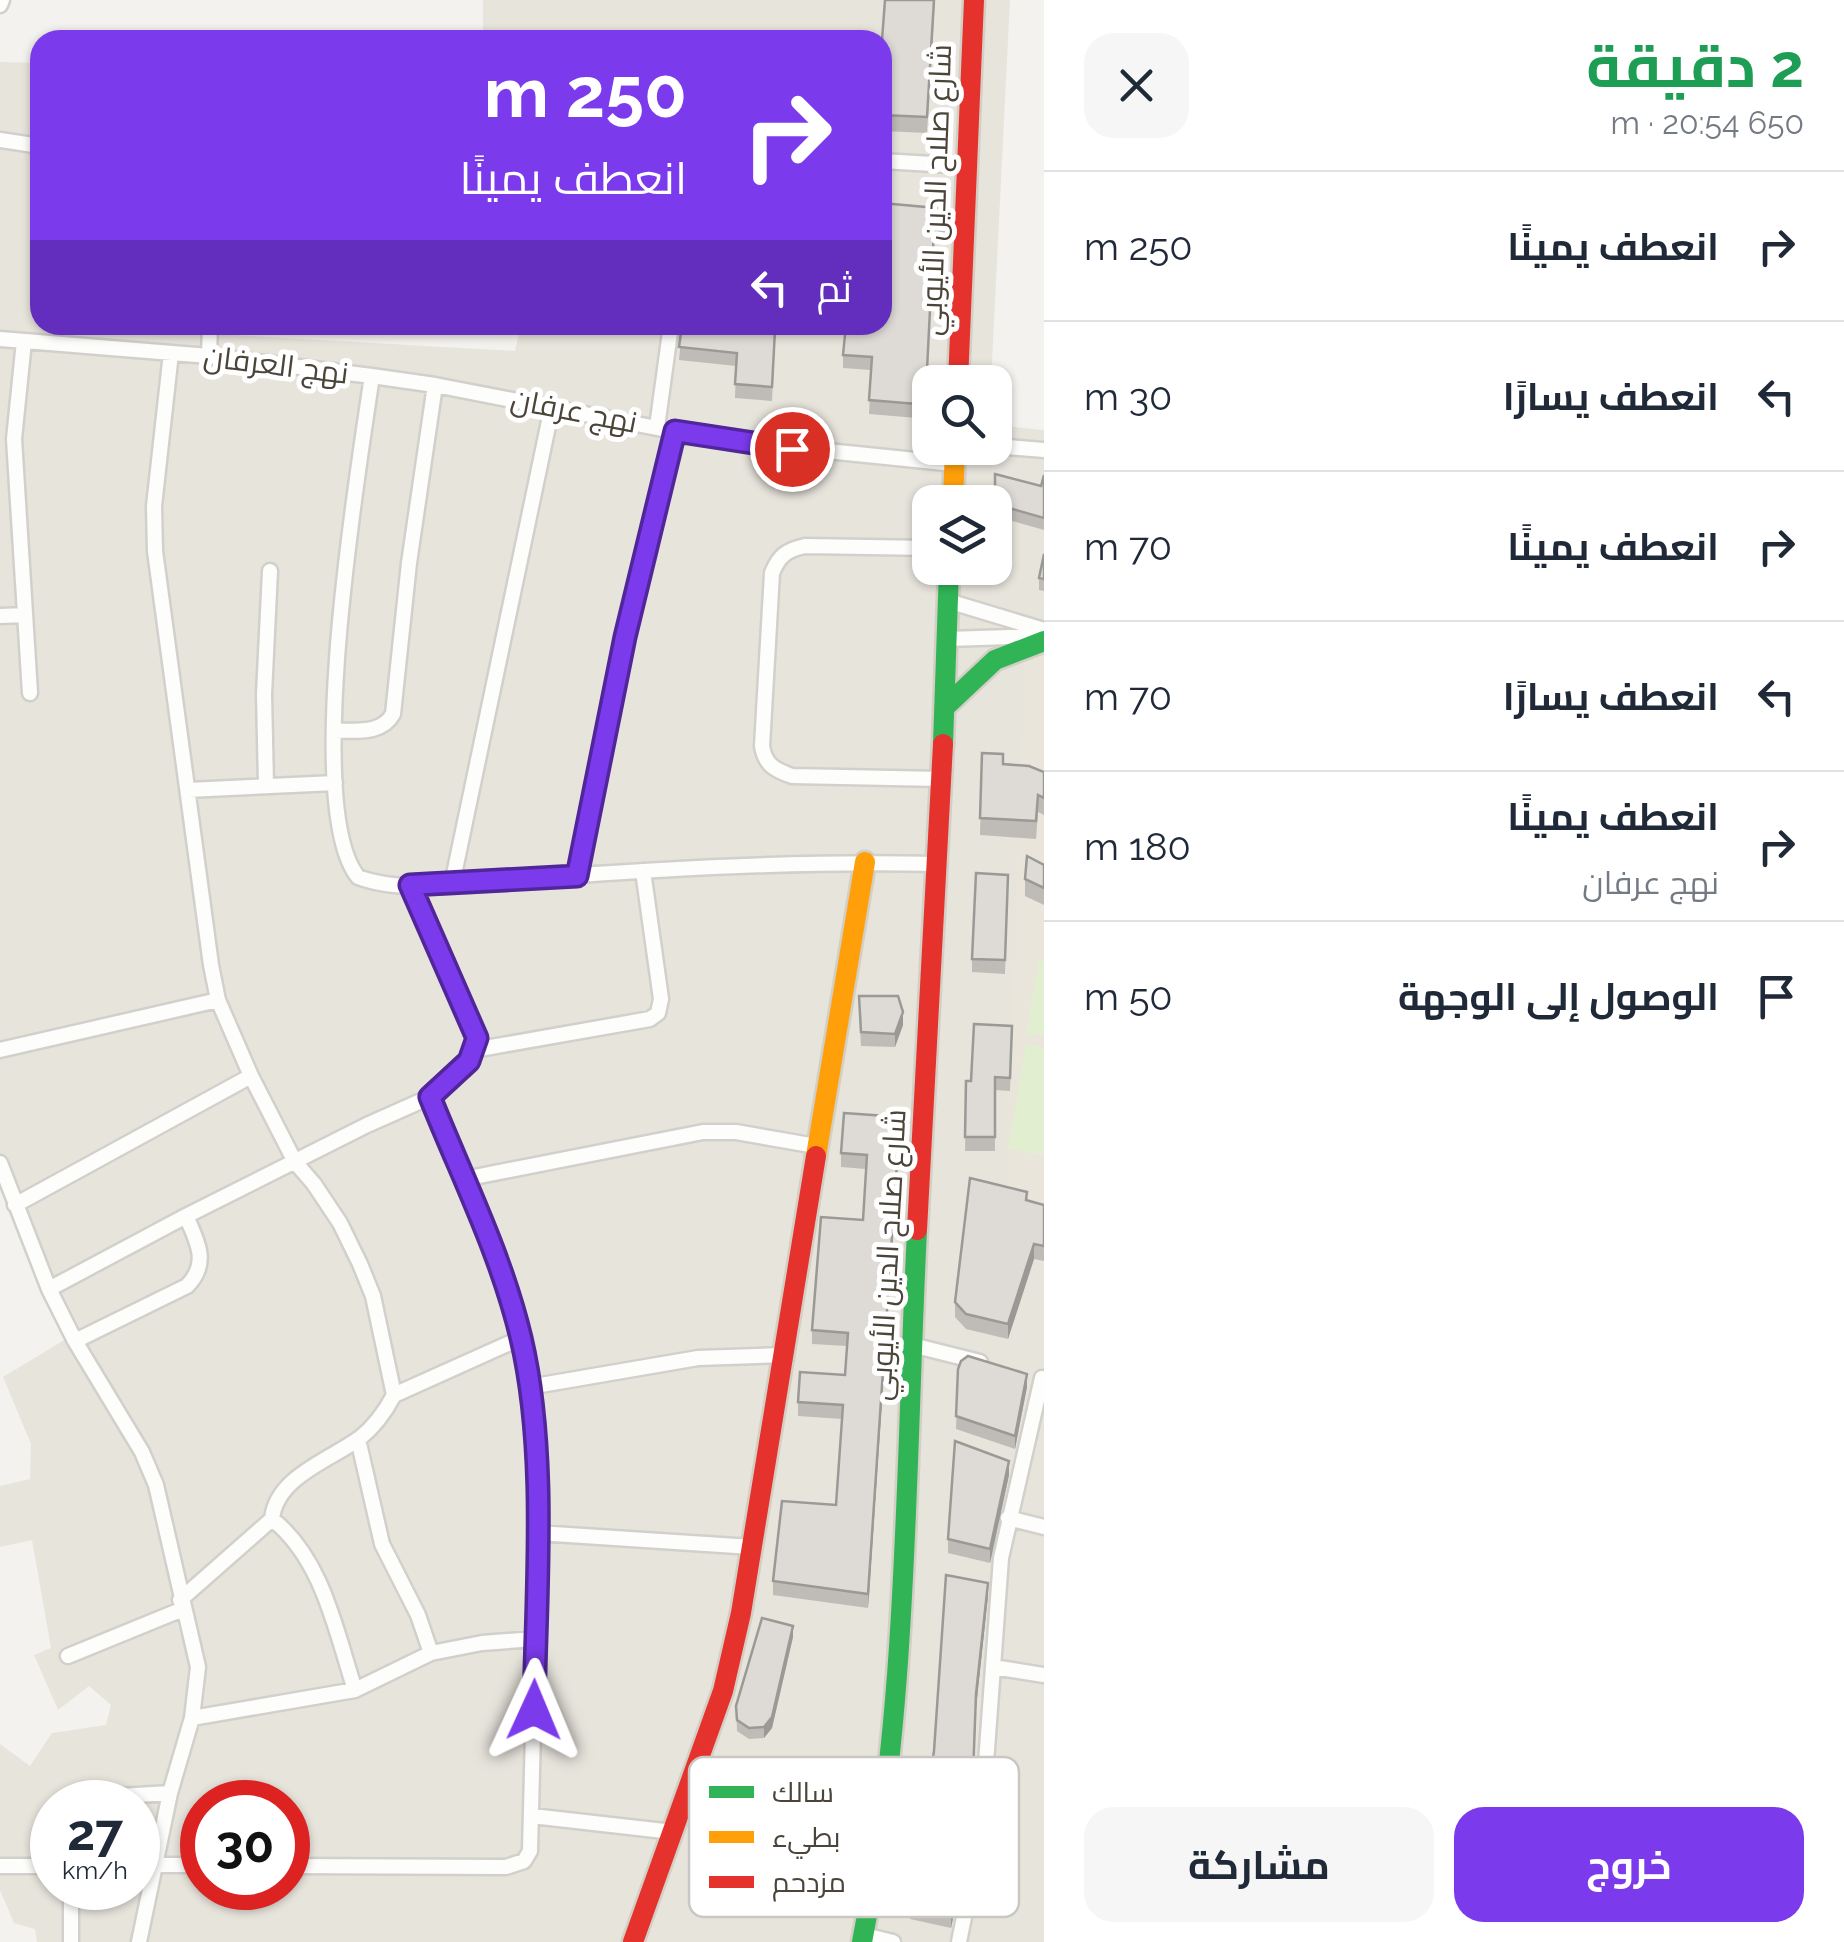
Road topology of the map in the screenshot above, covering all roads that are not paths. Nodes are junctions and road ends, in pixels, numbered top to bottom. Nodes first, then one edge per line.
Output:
1 (974, 0) edge
2 (0, 140) edge
3 (30, 144) edge
4 (892, 162) edge
5 (966, 166) junction
6 (210, 335) edge
7 (670, 335) edge
8 (0, 339) edge
9 (24, 341) junction
10 (171, 353) junction
11 (209, 356) junction
12 (959, 365) edge
13 (372, 376) junction
14 (435, 385) junction
15 (552, 406) junction
16 (657, 427) junction
17 (675, 431) junction
18 (1012, 447) edge
19 (1044, 450) edge
20 (912, 454) edge
21 (912, 548) edge
22 (270, 571) dead end
23 (948, 585) edge
24 (948, 600) junction
25 (25, 614) junction
26 (0, 616) edge
27 (1044, 636) edge
28 (947, 639) junction
29 (30, 693) dead end
30 (945, 706) junction
31 (334, 730) junction
32 (941, 780) junction
33 (335, 783) junction
34 (266, 784) junction
35 (188, 790) junction
36 (866, 862) junction
37 (937, 864) junction
38 (643, 871) junction
39 (577, 876) junction
40 (452, 884) junction
41 (410, 885) junction
42 (218, 1000) junction
43 (0, 1050) edge
44 (474, 1050) junction
45 (251, 1076) junction
46 (430, 1097) junction
47 (816, 1146) junction
48 (295, 1162) junction
49 (0, 1163) edge
50 (464, 1179) junction
51 (15, 1205) junction
52 (186, 1216) junction
53 (49, 1288) junction
54 (521, 1338) junction
55 (75, 1341) junction
56 (912, 1344) junction
57 (783, 1355) junction
58 (986, 1364) edge
59 (1024, 1373) edge
60 (1043, 1378) edge
61 (529, 1387) junction
62 (394, 1396) junction
63 (358, 1439) junction
64 (1008, 1518) junction
65 (272, 1520) junction
66 (1044, 1528) edge
67 (538, 1533) junction
68 (752, 1547) junction
69 (182, 1604) junction
70 (535, 1639) junction
71 (431, 1653) junction
72 (68, 1656) dead end
73 (993, 1667) junction
74 (1044, 1675) edge
75 (356, 1690) junction
76 (192, 1718) junction
77 (710, 1757) edge
78 (892, 1757) edge
79 (985, 1757) edge
80 (170, 1793) junction
81 (160, 1794) edge
82 (689, 1800) edge
83 (532, 1816) junction
84 (673, 1832) junction
85 (160, 1838) edge
86 (0, 1866) edge
87 (30, 1866) edge
88 (310, 1866) edge
89 (71, 1910) edge
90 (145, 1910) edge
91 (965, 1917) edge
92 (863, 1938) edge
93 (71, 1942) edge
94 (139, 1942) edge
95 (633, 1942) edge
96 (893, 1942) edge
97 (960, 1942) edge

1 - 5 main road, شارع صلاح الدين الأيوبي
2 - 3 street
4 - 5 street
5 - 12 main road, شارع صلاح الدين الأيوبي
6 - 11 street
7 - 16 street
8 - 9 street, نهج العرفان
9 - 10 street, نهج العرفان
9 - 25 street
10 - 11 street, نهج العرفان
10 - 35 street
11 - 13 street, نهج العرفان
13 - 14 street, نهج عرفان
13 - 31 street
14 - 15 street, نهج عرفان
14 - 31 street
15 - 16 street, نهج عرفان
15 - 40 street
16 - 17 street, نهج عرفان
17 - 20 street, نهج عرفان
17 - 39 street
18 - 19 street
21 - 32 street
22 - 34 street
23 - 24 main road, شارع صلاح الدين الأيوبي
24 - 27 street
24 - 28 main road, شارع صلاح الدين الأيوبي
25 - 26 street
25 - 29 street
27 - 28 street
27 - 30 main road
28 - 30 main road, شارع صلاح الدين الأيوبي
30 - 32 main road, شارع صلاح الدين الأيوبي
31 - 33 street
32 - 37 main road, شارع صلاح الدين الأيوبي
33 - 34 street
33 - 41 street
34 - 35 street
35 - 42 street
36 - 37 street
36 - 38 street
36 - 47 main road
37 - 56 main road, شارع صلاح الدين الأيوبي
38 - 39 street
38 - 44 street
39 - 40 street
40 - 41 street
41 - 44 street
42 - 43 street
42 - 45 street
44 - 46 street
45 - 48 street
45 - 51 street
46 - 48 street
46 - 50 street
47 - 50 street
47 - 57 main road
48 - 52 street
48 - 62 street
49 - 51 street
50 - 54 street
51 - 53 street
52 - 53 street
52 - 55 street
53 - 55 street
54 - 61 street
54 - 62 street
55 - 69 street
56 - 58 street
56 - 78 main road, شارع صلاح الدين الأيوبي
57 - 61 street
57 - 68 main road
59 - 60 street
60 - 64 street
61 - 67 street
62 - 63 street
63 - 65 street
63 - 71 street
64 - 66 street
64 - 73 street
65 - 69 street
65 - 75 street
67 - 68 street
67 - 70 street
68 - 77 main road
69 - 72 street
69 - 76 street
70 - 71 street
70 - 83 street
71 - 75 street
73 - 74 street
73 - 79 street
75 - 76 street
76 - 80 street
80 - 81 street
80 - 85 street
82 - 84 main road
83 - 84 street
83 - 88 street
84 - 95 main road
86 - 87 street
89 - 93 street
90 - 94 street
91 - 97 street
92 - 96 street

